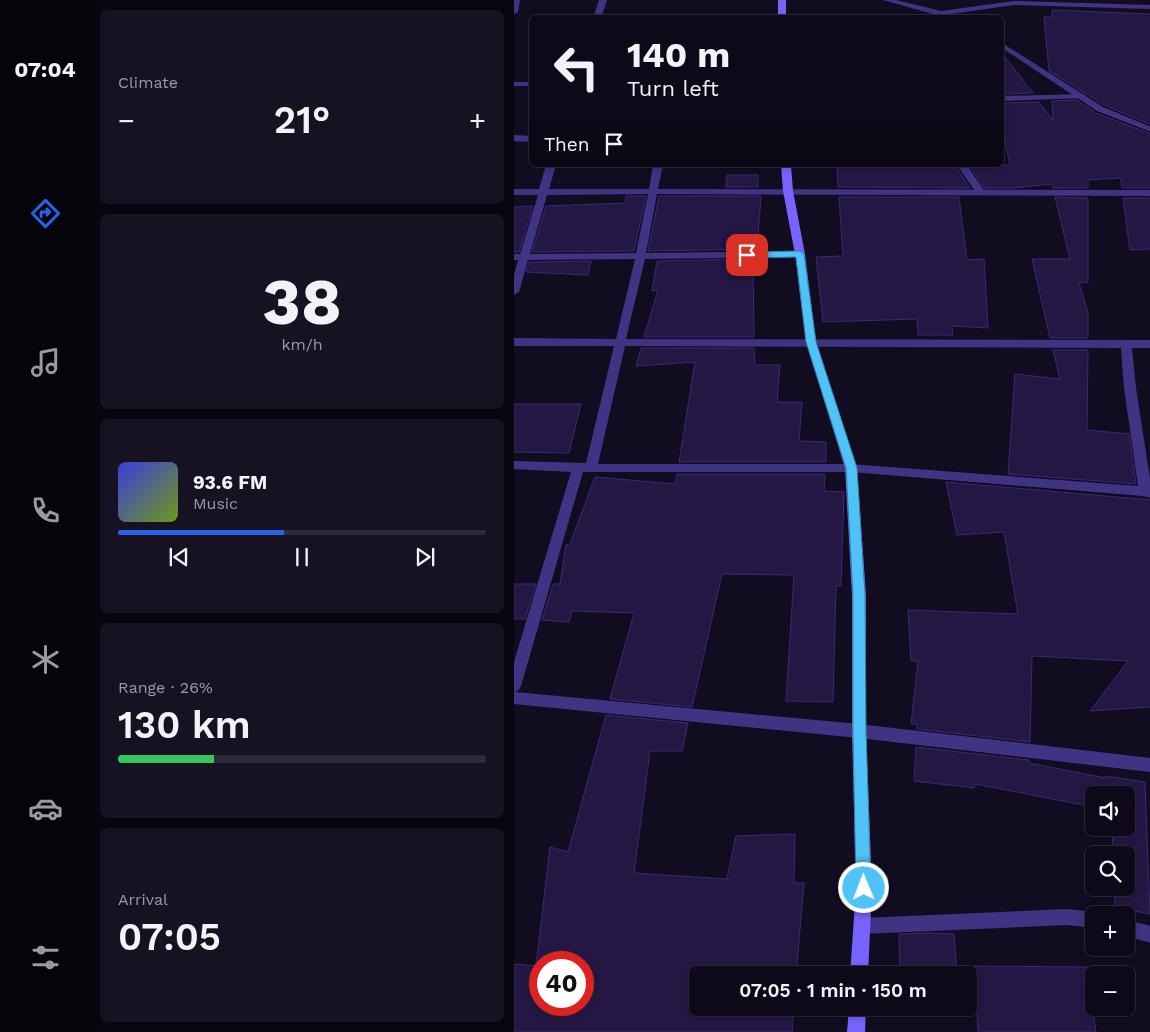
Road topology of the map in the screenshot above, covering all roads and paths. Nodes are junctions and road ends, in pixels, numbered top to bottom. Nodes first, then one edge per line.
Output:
1 (516, 0) edge
2 (602, 0) edge
3 (782, 0) edge
4 (887, 0) edge
5 (1150, 8) edge
6 (514, 12) edge
7 (943, 13) junction
8 (598, 15) edge
9 (782, 15) edge
10 (947, 15) edge
11 (1004, 45) edge
12 (514, 84) edge
13 (529, 84) edge
14 (1081, 96) junction
15 (1004, 98) edge
16 (1150, 130) edge
17 (514, 138) edge
18 (529, 139) edge
19 (550, 167) edge
20 (658, 167) edge
21 (786, 167) edge
22 (963, 167) edge
23 (652, 191) junction
24 (788, 191) junction
25 (514, 192) edge
26 (980, 192) junction
27 (543, 193) junction
28 (1150, 193) edge
29 (800, 254) junction
30 (514, 257) edge
31 (525, 257) junction
32 (640, 257) junction
33 (514, 292) edge
34 (514, 342) edge
35 (811, 342) junction
36 (621, 343) junction
37 (1126, 343) junction
38 (1150, 344) edge
39 (514, 465) edge
40 (584, 468) junction
41 (852, 468) junction
42 (1148, 493) edge
43 (514, 686) edge
44 (514, 698) edge
45 (859, 731) junction
46 (1150, 765) edge
47 (1085, 919) edge
48 (862, 926) junction
49 (1135, 931) edge
50 (1150, 935) edge
51 (860, 966) edge
52 (857, 1016) edge
53 (856, 1032) edge

1 - 6 street
2 - 8 street
3 - 9 street
4 - 7 street
5 - 7 street
7 - 10 street
11 - 14 street
12 - 13 street
14 - 15 street
14 - 16 street
17 - 18 street
19 - 27 street
20 - 23 street
21 - 24 street
22 - 26 street
23 - 24 street
23 - 27 street
23 - 32 street
24 - 26 street
24 - 29 street
25 - 27 street
26 - 28 street
27 - 31 street
29 - 32 street
29 - 35 street
30 - 31 street
31 - 32 street
31 - 33 street
32 - 36 street
34 - 36 street
35 - 36 street
35 - 37 street
35 - 41 street
36 - 40 street
37 - 38 street
37 - 42 street
39 - 40 street
40 - 41 street
40 - 43 street
41 - 42 street
41 - 45 street
44 - 45 street
45 - 46 street
45 - 48 street
47 - 48 street
48 - 51 street
49 - 50 street
52 - 53 street

